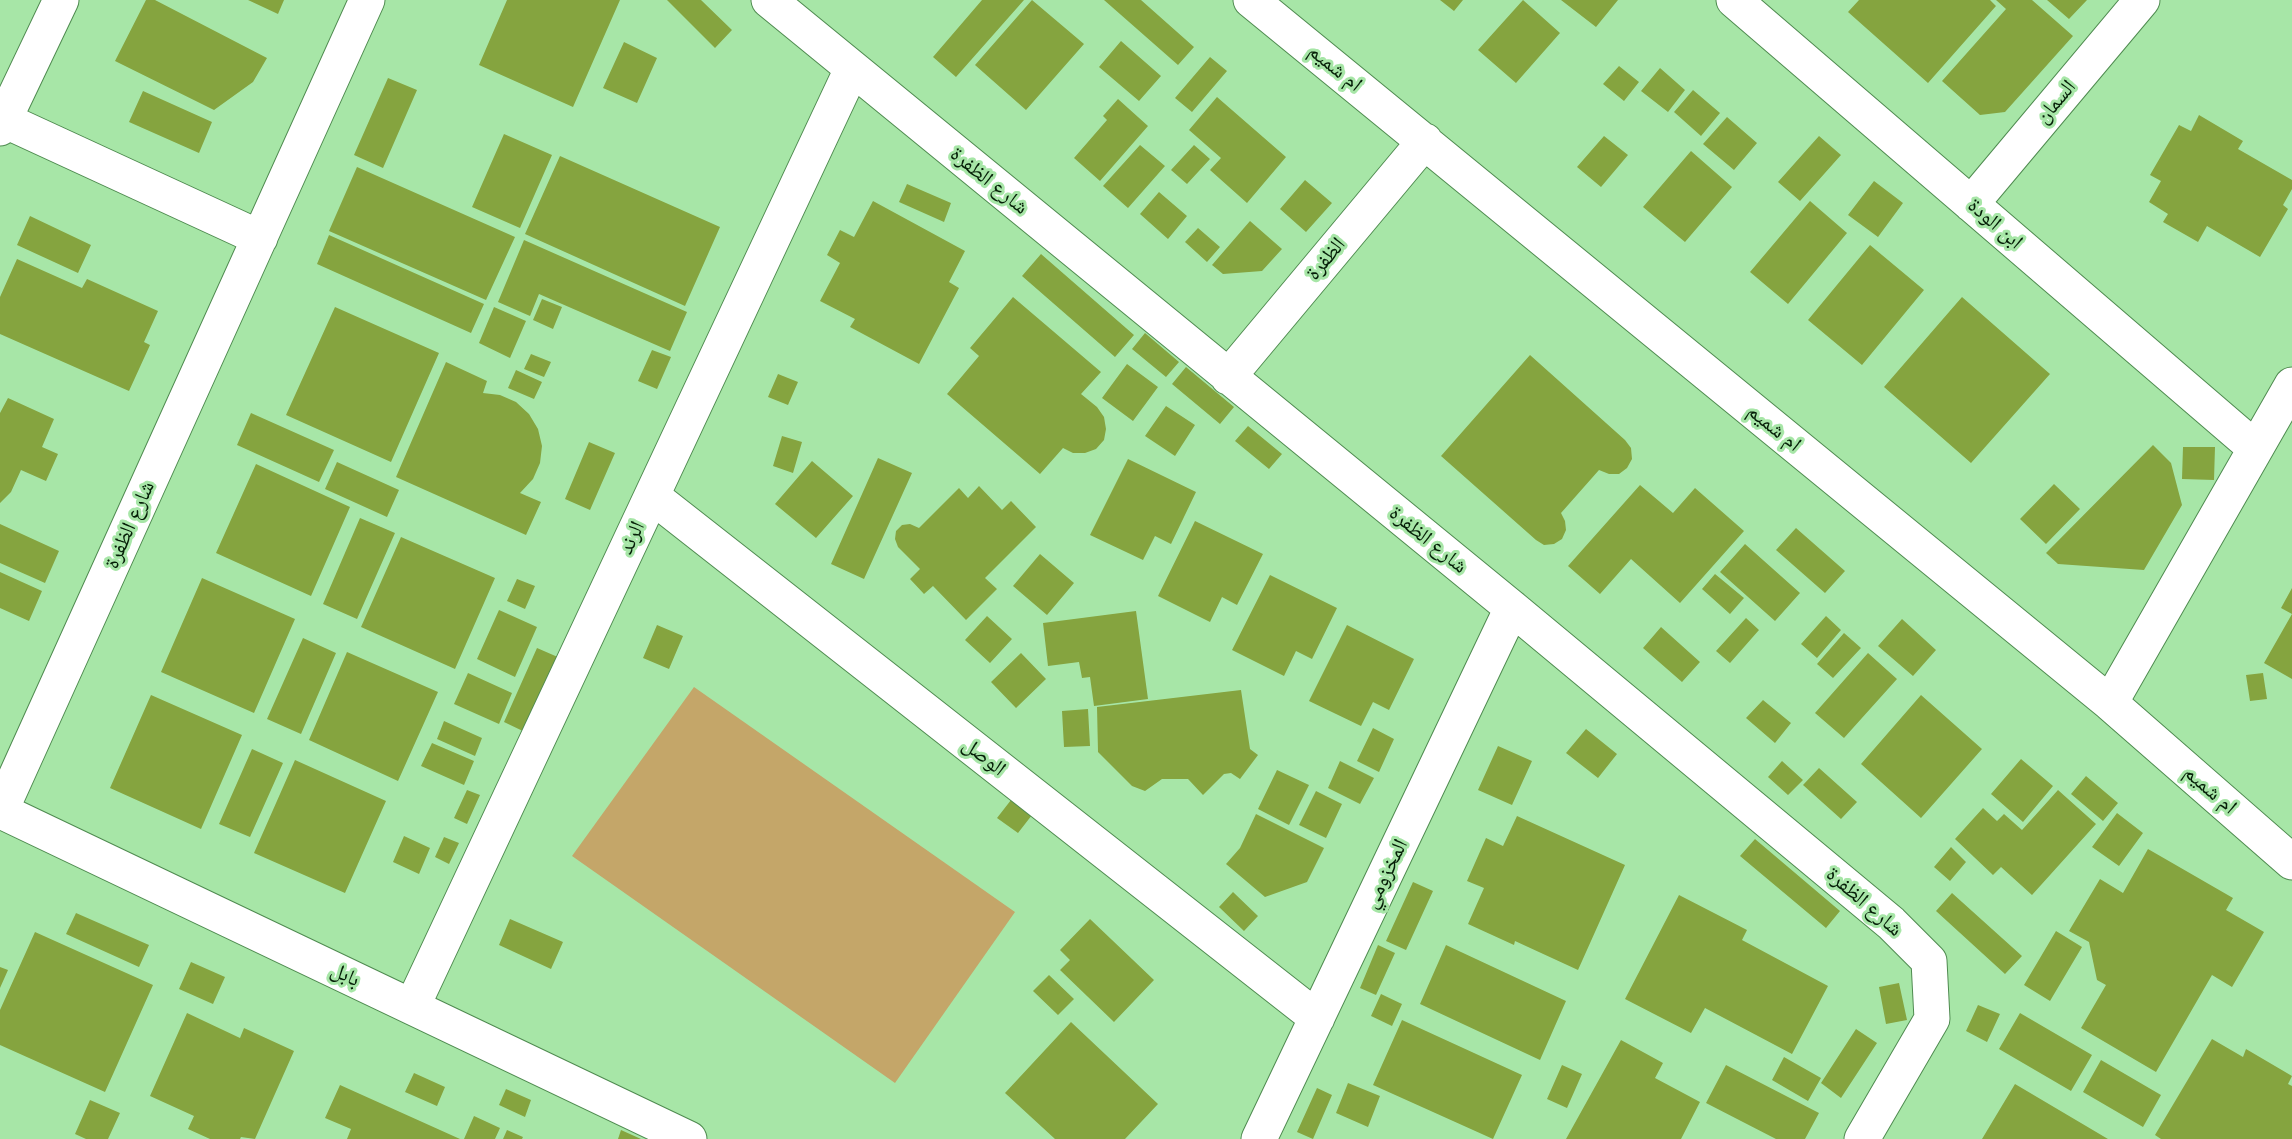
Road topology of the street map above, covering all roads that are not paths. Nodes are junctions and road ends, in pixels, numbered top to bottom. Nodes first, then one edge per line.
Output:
1 (61, 0) edge
2 (367, 0) edge
3 (769, 0) edge
4 (1251, 0) edge
5 (1734, 0) edge
6 (2142, 0) edge
7 (852, 69) junction
8 (2, 124) edge
9 (1425, 141) junction
10 (1970, 204) junction
11 (261, 238) junction
12 (1228, 377) junction
13 (2292, 385) edge
14 (2255, 448) junction
15 (652, 496) junction
16 (1512, 608) junction
17 (2110, 703) junction
18 (0, 812) edge
19 (2292, 862) edge
20 (412, 1007) junction
21 (1317, 1018) junction
22 (689, 1139) edge
23 (1259, 1139) edge
24 (1862, 1139) edge

1 - 8 street
2 - 11 street, شارع الظفرة
3 - 7 street, شارع الظفرة
4 - 9 street, ام شميم
5 - 10 street, ابن الودة
6 - 10 street, السمان
7 - 12 street, شارع الظفرة
7 - 15 street, الرند
8 - 11 street
9 - 12 street, الظفرة
9 - 17 street, ام شميم
10 - 14 street, ابن الودة
11 - 18 street, شارع الظفرة
12 - 16 street, شارع الظفرة
13 - 14 street
14 - 17 street
15 - 20 street, الرند
15 - 21 street, الوصل
16 - 21 street, المخزومي
16 - 24 street, شارع الظفرة
17 - 19 street, ام شميم
18 - 20 street, بابل
20 - 22 street, بابل
21 - 23 street, المخزومي

